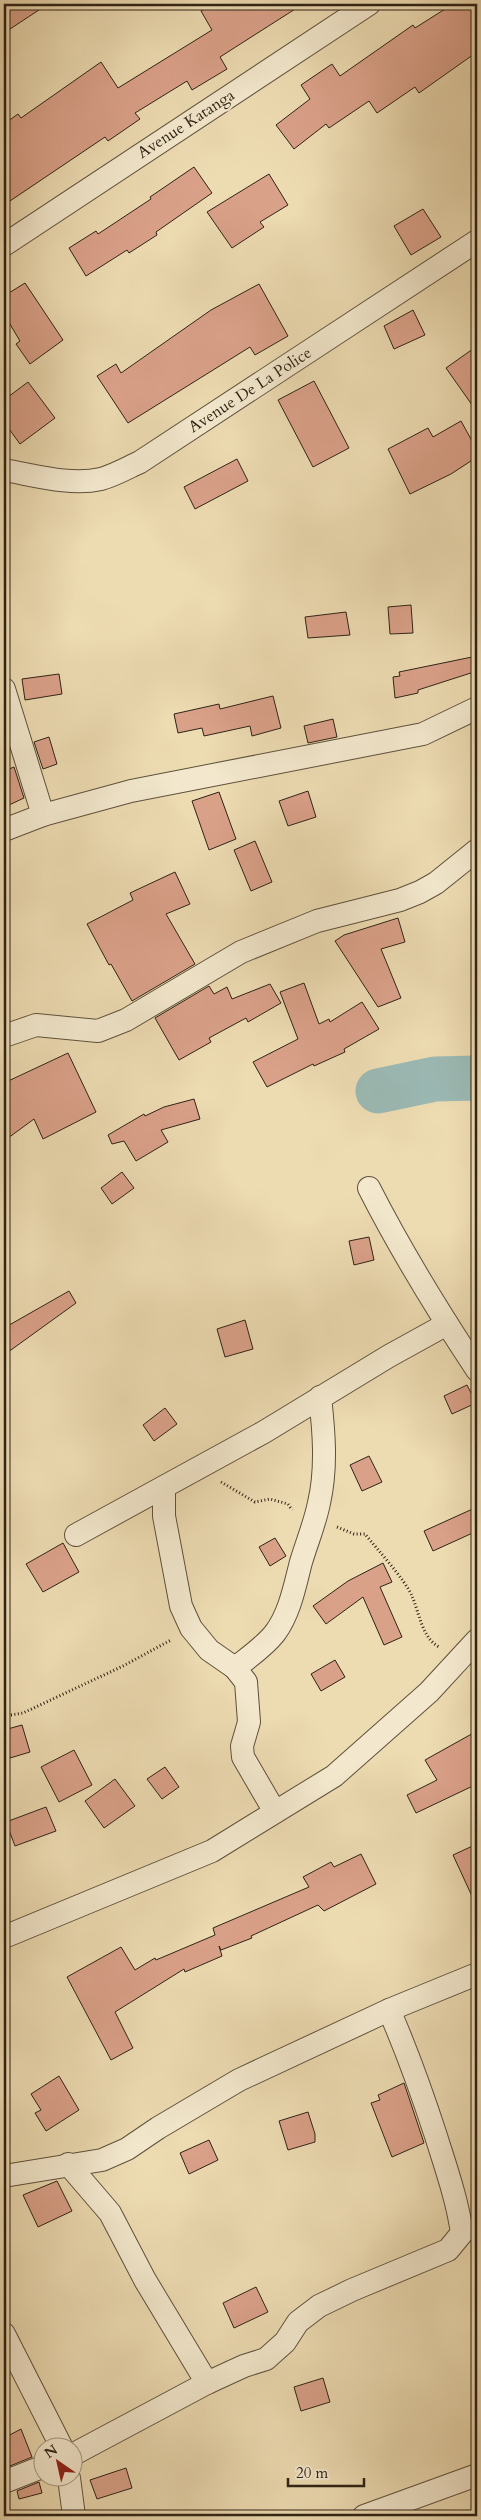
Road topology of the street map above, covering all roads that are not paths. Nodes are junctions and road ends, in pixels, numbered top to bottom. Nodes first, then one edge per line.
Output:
1 (369, 4) edge
2 (477, 241) edge
3 (4, 244) edge
4 (4, 470) edge
5 (4, 689) edge
6 (477, 708) edge
7 (43, 815) junction
8 (4, 830) edge
9 (477, 850) edge
10 (4, 1036) edge
11 (369, 1188) dead end
12 (446, 1324) junction
13 (477, 1370) edge
14 (320, 1397) junction
15 (164, 1487) junction
16 (76, 1535) dead end
17 (477, 1640) edge
18 (235, 1668) junction
19 (274, 1812) junction
20 (4, 1937) edge
21 (477, 1974) edge
22 (389, 2010) junction
23 (68, 2164) junction
24 (4, 2176) edge
25 (470, 2230) edge
26 (4, 2334) edge
27 (207, 2383) junction
28 (57, 2438) edge
29 (82, 2450) edge
30 (32, 2471) edge
31 (477, 2475) edge
32 (4, 2482) edge
33 (70, 2488) edge
34 (74, 2516) edge
35 (364, 2516) edge

1 - 3 street, Avenue Katanga
2 - 4 street, Avenue De La Police
5 - 7 street
6 - 7 street
7 - 8 street
9 - 10 street
11 - 12 street
12 - 13 street
12 - 14 street
14 - 15 street
14 - 18 street
15 - 16 street
15 - 18 street
17 - 19 street
18 - 19 street
19 - 20 street
21 - 22 street
22 - 23 street
22 - 25 street
23 - 24 street
23 - 27 street
25 - 27 street
26 - 28 street
27 - 29 street
30 - 32 street
31 - 35 street
33 - 34 street

